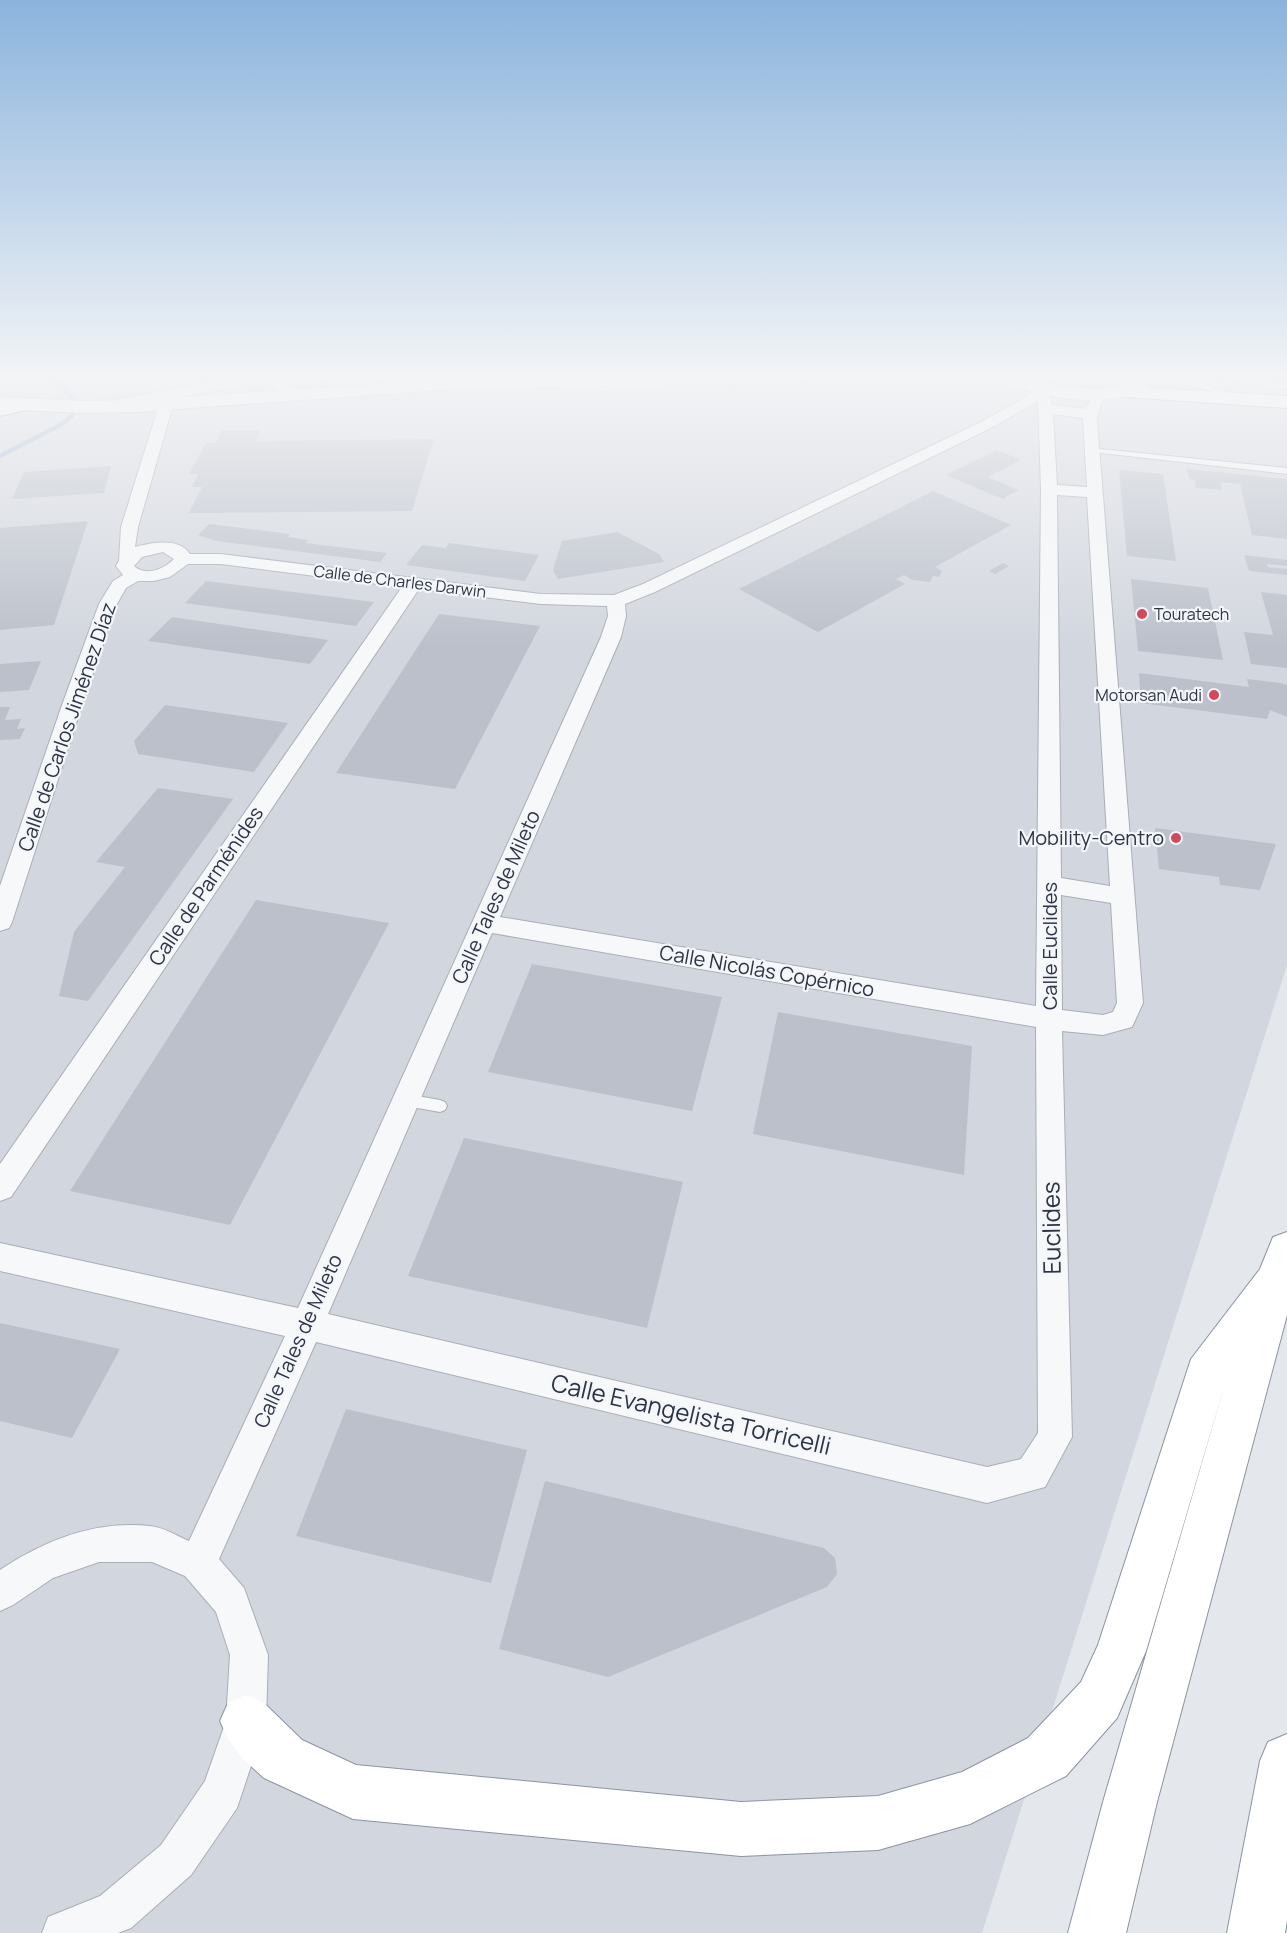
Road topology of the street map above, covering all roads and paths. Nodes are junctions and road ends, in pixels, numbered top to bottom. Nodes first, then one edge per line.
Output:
1 (148, 467) edge
2 (897, 467) edge
3 (1043, 467) edge
4 (1094, 467) edge
5 (1252, 467) edge
6 (1287, 471) edge
7 (1049, 489) junction
8 (1095, 493) junction
9 (136, 508) junction
10 (164, 547) junction
11 (183, 559) junction
12 (131, 567) junction
13 (414, 583) junction
14 (616, 601) junction
15 (1050, 885) junction
16 (1122, 896) junction
17 (0, 922) edge
18 (484, 923) junction
19 (1050, 1019) junction
20 (406, 1100) junction
21 (440, 1106) dead end
22 (0, 1188) edge
23 (0, 1257) edge
24 (1281, 1265) edge
25 (307, 1325) junction
26 (1055, 1437) joint
27 (198, 1563) junction
28 (0, 1592) edge
29 (246, 1721) junction
30 (1287, 1761) edge
31 (64, 1933) edge
32 (1097, 1933) edge
33 (1256, 1933) edge

1 - 9 street
2 - 14 street
3 - 7 street, Calle Euclides
4 - 8 street, Calle Euclides
5 - 6 lane
7 - 8 street
7 - 15 street, Calle Euclides
8 - 16 street, Calle Euclides
9 - 10 street
9 - 12 street
10 - 11 street
10 - 12 street, Calle de Carlos Jiménez Díaz
11 - 12 street
11 - 13 street, Calle de Charles Darwin
12 - 17 street, Calle de Carlos Jiménez Díaz
13 - 14 street, Calle de Charles Darwin
13 - 22 street, Calle de Parménides
14 - 18 street, Calle Tales de Mileto
15 - 16 street
15 - 19 street, Calle Euclides
16 - 19 street, Calle Euclides
18 - 19 street, Calle Nicolás Copérnico
18 - 20 street, Calle Tales de Mileto
19 - 26 street, Euclides
20 - 21 lane
20 - 25 street, Calle Tales de Mileto
23 - 25 street
24 - 29 highway
24 - 32 highway
25 - 26 street, Calle Evangelista Torricelli
25 - 27 street, Calle Tales de Mileto
27 - 28 street
27 - 29 street
29 - 31 street
30 - 33 highway

